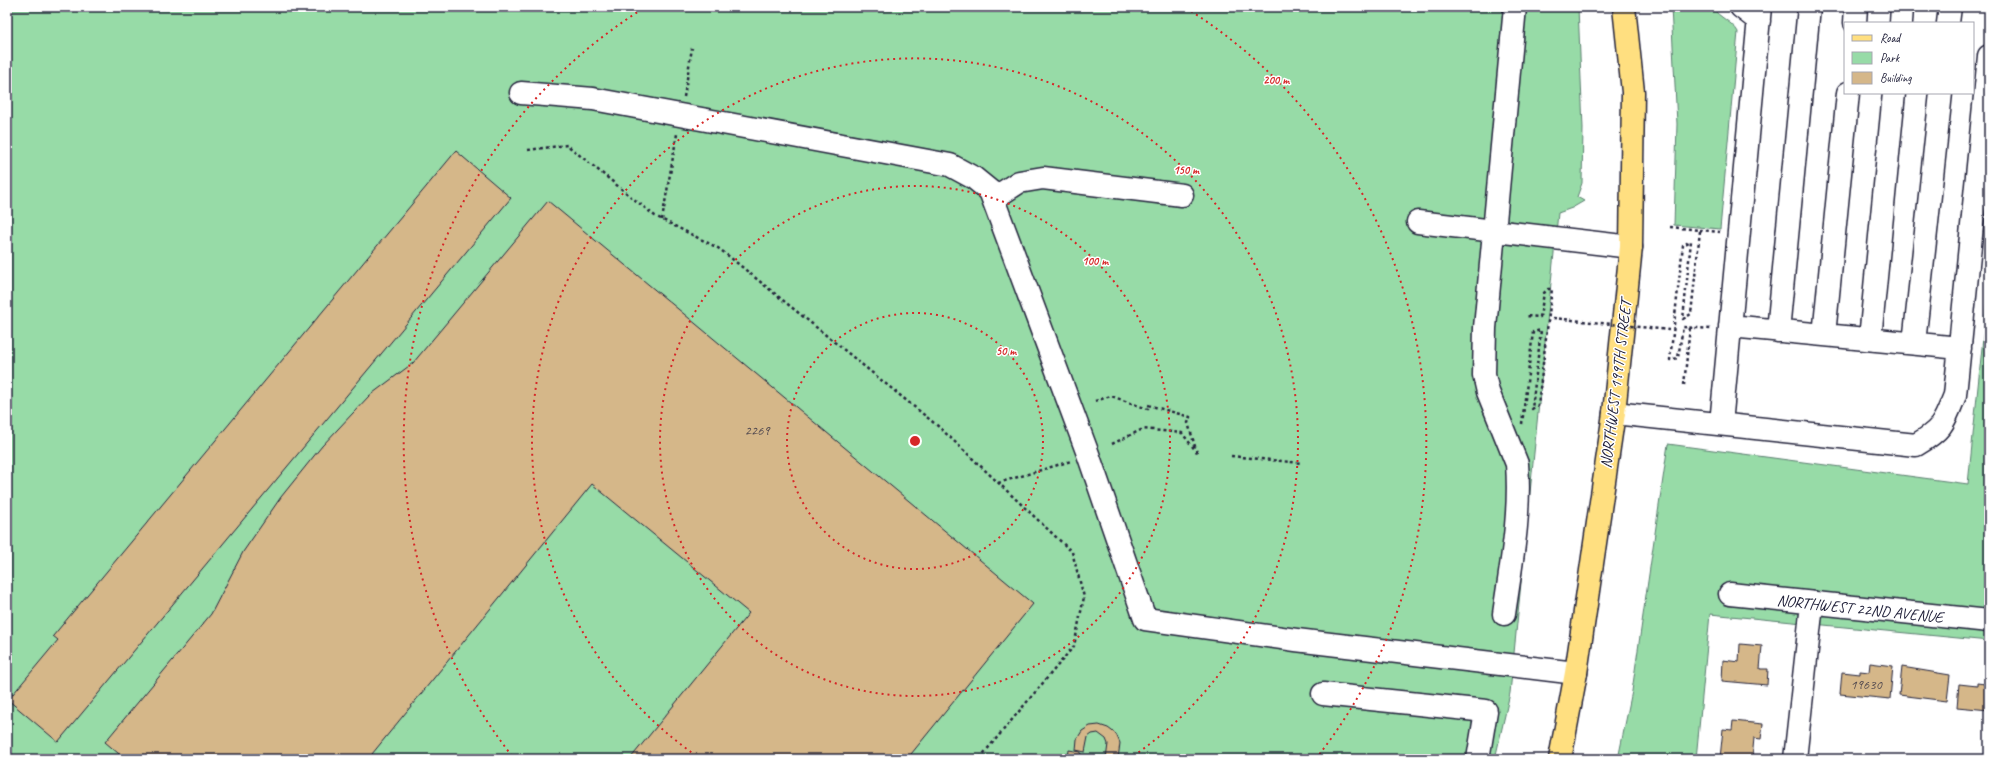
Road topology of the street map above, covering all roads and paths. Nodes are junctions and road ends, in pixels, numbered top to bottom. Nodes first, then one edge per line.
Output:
1 (1516, 7) edge
2 (1624, 7) edge
3 (1741, 7) edge
4 (1809, 7) edge
5 (1856, 7) edge
6 (1902, 7) edge
7 (1950, 7) edge
8 (1760, 14) edge
9 (1855, 22) edge
10 (1901, 22) edge
11 (1948, 22) edge
12 (692, 48) dead end
13 (1989, 56) edge
14 (521, 93) dead end
15 (1848, 94) edge
16 (1894, 94) edge
17 (1941, 94) edge
18 (683, 101) dead end
19 (678, 129) dead end
20 (528, 150) dead end
21 (1182, 195) dead end
22 (993, 199) junction
23 (662, 220) junction
24 (1418, 222) dead end
25 (1670, 227) dead end
26 (1700, 231) junction
27 (1495, 232) junction
28 (1724, 233) dead end
29 (1631, 247) junction
30 (1525, 316) dead end
31 (1551, 318) junction
32 (1690, 327) junction
33 (1723, 328) junction
34 (1674, 330) junction
35 (1778, 331) junction
36 (1824, 335) junction
37 (1870, 339) junction
38 (1914, 343) junction
39 (1960, 348) junction
40 (1684, 385) dead end
41 (1095, 402) dead end
42 (1614, 413) junction
43 (1522, 424) dead end
44 (1720, 424) junction
45 (1112, 444) dead end
46 (1231, 456) dead end
47 (1075, 459) dead end
48 (1301, 463) dead end
49 (998, 483) junction
50 (1730, 594) dead end
51 (1812, 604) junction
52 (1504, 614) dead end
53 (1989, 621) edge
54 (1576, 673) junction
55 (1323, 694) dead end
56 (979, 759) edge
57 (1478, 759) edge
58 (1560, 759) edge
59 (1795, 759) edge

1 - 27 street
2 - 29 main road, NORTHWEST 199TH STREET
3 - 8 street
4 - 35 street
5 - 9 street
6 - 10 street
7 - 11 street
8 - 33 street
12 - 18 path
13 - 39 street
14 - 22 street
15 - 36 street
16 - 37 street
17 - 38 street
19 - 23 path
20 - 23 path
21 - 22 street
22 - 54 street
23 - 49 path
24 - 27 street
25 - 26 path
26 - 28 path
26 - 34 path
27 - 29 street
27 - 52 street
29 - 42 main road, NORTHWEST 199TH STREET
30 - 31 path
31 - 34 path, bridge
31 - 43 path
32 - 33 path
32 - 34 path
32 - 40 path
33 - 35 street
33 - 44 street
35 - 36 street
36 - 37 street
37 - 38 street
38 - 39 street
39 - 44 street
41 - 45 path
42 - 44 street
42 - 54 main road, NORTHWEST 199TH STREET
46 - 48 path
47 - 49 path
49 - 56 path
50 - 51 street, NORTHWEST 22ND AVENUE
51 - 53 street, NORTHWEST 22ND AVENUE
51 - 59 street
54 - 58 main road, NORTHWEST 199TH STREET
55 - 57 street

